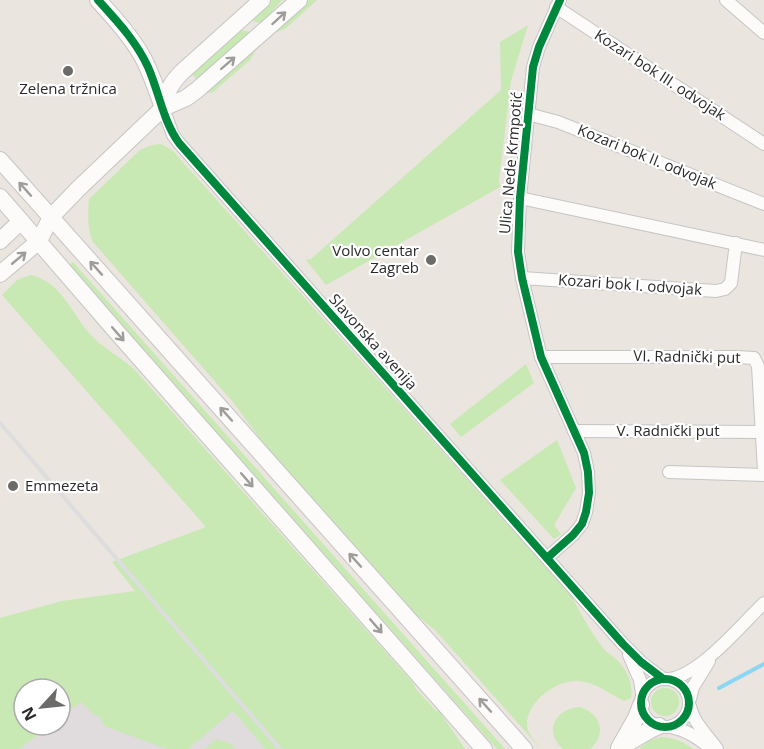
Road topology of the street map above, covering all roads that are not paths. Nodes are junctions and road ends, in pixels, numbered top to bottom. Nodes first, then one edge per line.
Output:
1 (98, 0) edge
2 (262, 0) edge
3 (299, 0) edge
4 (726, 0) edge
5 (558, 4) edge
6 (764, 33) edge
7 (148, 68) junction
8 (182, 72) junction
9 (163, 108) junction
10 (528, 114) junction
11 (764, 144) edge
12 (0, 160) edge
13 (0, 196) edge
14 (520, 198) junction
15 (764, 204) edge
16 (51, 217) junction
17 (21, 221) junction
18 (0, 241) edge
19 (39, 242) junction
20 (736, 243) junction
21 (764, 250) edge
22 (0, 274) edge
23 (522, 278) junction
24 (541, 357) junction
25 (574, 431) junction
26 (763, 432) edge
27 (669, 472) dead end
28 (764, 473) edge
29 (547, 558) junction
30 (764, 603) edge
31 (623, 644) junction
32 (714, 652) junction
33 (666, 678) junction
34 (642, 700) junction
35 (690, 702) junction
36 (665, 727) junction
37 (618, 748) edge
38 (484, 749) edge
39 (524, 749) edge
40 (712, 749) edge
41 (717, 749) edge

1 - 7 main road, Slavonska avenija
2 - 8 main road
9 -> 3 main road
4 - 6 street
5 - 10 street, Ulica Nede Krmpotić
5 - 11 street, Kozari bok III. odvojak
7 - 8 main road
7 - 9 main road, Slavonska avenija
8 - 9 main road
9 - 16 main road
9 - 29 street, Slavonska avenija
10 - 14 street, Ulica Nede Krmpotić
10 - 15 street, Kozari bok II. odvojak
16 -> 12 main road
13 - 17 main road
14 - 20 street
14 - 23 street, Ulica Nede Krmpotić
16 - 17 main road
16 - 19 main road
39 -> 16 main road
17 - 18 main road
17 - 19 main road
22 -> 19 main road
19 -> 38 main road
20 - 21 street
20 - 23 street, Kozari bok I. odvojak
23 - 24 street, Ulica Nede Krmpotić
24 - 25 street, Ulica Nede Krmpotić
24 - 26 street, VI. Radnički put
25 - 26 street, V. Radnički put
25 - 29 street, Ulica Nede Krmpotić
26 - 28 street, VI. Radnički put
27 - 28 street
29 - 31 street, Slavonska avenija
30 - 32 street
31 - 33 street, Slavonska avenija
31 - 34 street, Slavonska avenija
32 - 33 street
32 - 35 street
33 - 34 street
33 - 35 street
34 - 36 street
34 - 37 main road
35 - 36 street
35 - 41 street
36 - 37 main road
36 - 40 street

